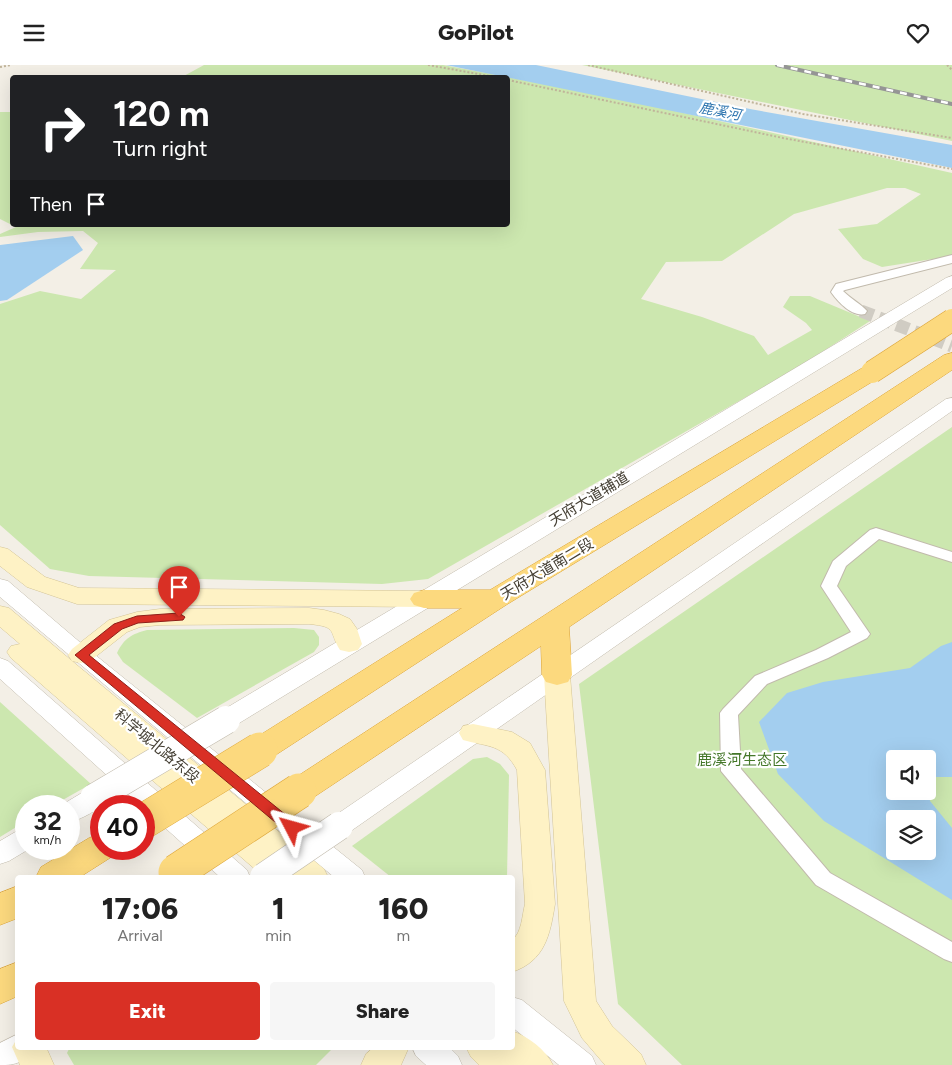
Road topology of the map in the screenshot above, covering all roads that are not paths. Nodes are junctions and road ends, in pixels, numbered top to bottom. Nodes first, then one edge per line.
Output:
1 (952, 259) edge
2 (952, 281) edge
3 (861, 311) tunnel mouth
4 (952, 320) edge
5 (952, 360) edge
6 (952, 403) edge
7 (0, 554) edge
8 (952, 557) edge
9 (0, 586) edge
10 (424, 599) junction
11 (496, 599) junction
12 (0, 614) edge
13 (554, 623) junction
14 (0, 635) edge
15 (350, 644) junction
16 (81, 655) junction
17 (0, 666) edge
18 (558, 675) junction
19 (473, 733) junction
20 (80, 806) edge
21 (155, 814) edge
22 (15, 845) edge
23 (0, 854) edge
24 (90, 854) edge
25 (56, 875) edge
26 (172, 875) edge
27 (235, 875) edge
28 (267, 875) edge
29 (282, 875) edge
30 (311, 875) edge
31 (350, 875) edge
32 (15, 902) edge
33 (0, 911) edge
34 (952, 953) edge
35 (515, 957) edge
36 (15, 979) edge
37 (0, 988) edge
38 (515, 1011) edge
39 (515, 1048) edge
40 (15, 1049) edge
41 (30, 1050) edge
42 (390, 1050) edge
43 (431, 1050) edge
44 (486, 1050) edge
45 (0, 1060) edge
46 (37, 1065) edge
47 (378, 1065) edge
48 (447, 1065) edge
49 (503, 1065) edge
50 (536, 1065) edge
51 (580, 1065) edge
52 (628, 1065) edge

1 - 3 street
2 - 10 street, 天府大道辅道
4 - 11 highway, 天府大道南二段, bridge
5 - 13 highway
6 - 18 street
7 - 10 main road
8 - 34 street
9 - 16 street
10 - 11 highway
10 - 15 street, 天府大道辅道
11 - 21 highway, 天府大道南二段, bridge
12 - 30 main road, 科学城北路东段
13 - 18 highway
13 - 26 highway, bridge
14 - 29 main road, 科学城北路东段
15 - 16 main road
15 - 20 street, 天府大道辅道, bridge
16 - 31 street
17 - 27 street
18 - 19 street
18 - 52 main road
19 - 28 street, bridge
19 - 35 main road
22 - 23 street
24 - 25 highway
32 - 33 highway
36 - 37 highway
38 - 51 street
39 - 50 main road
40 - 45 street
41 - 46 main road
42 - 47 main road
43 - 48 street
44 - 49 main road

